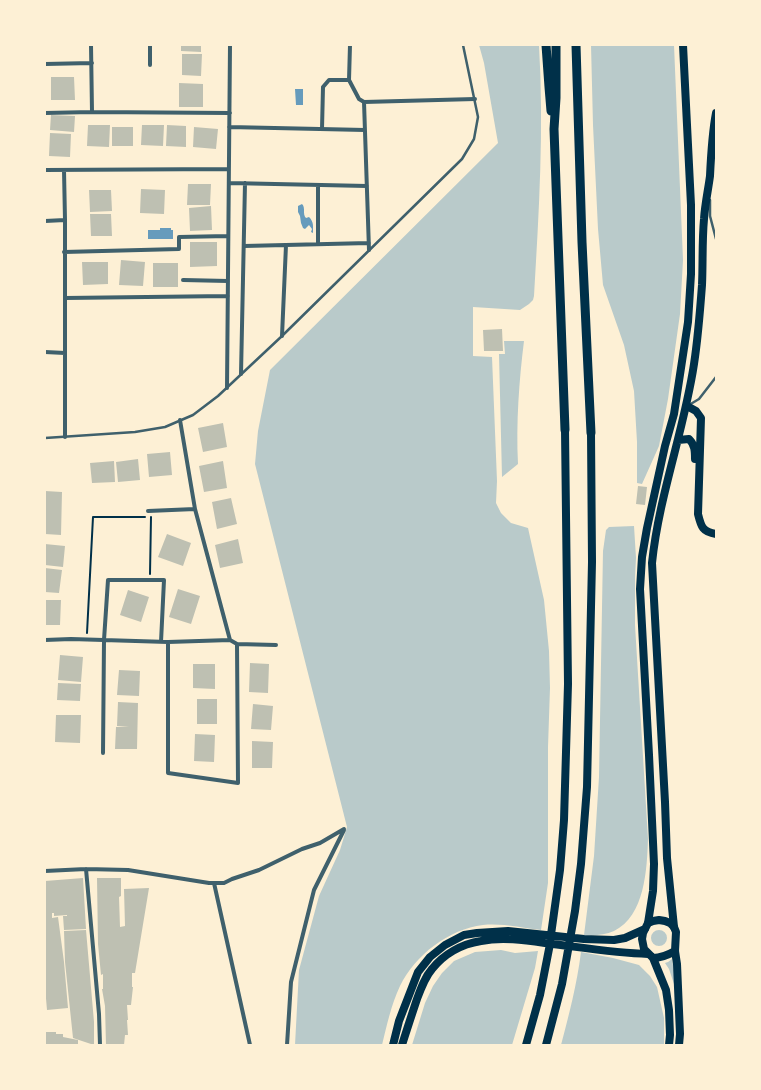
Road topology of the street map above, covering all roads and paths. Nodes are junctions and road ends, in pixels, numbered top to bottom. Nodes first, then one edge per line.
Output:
1 (92, 45) edge
2 (150, 45) edge
3 (230, 45) edge
4 (350, 45) edge
5 (463, 45) edge
6 (546, 45) edge
7 (556, 45) edge
8 (576, 45) edge
9 (683, 45) edge
10 (92, 63) junction
11 (45, 64) edge
12 (150, 65) dead end
13 (349, 80) junction
14 (474, 99) junction
15 (364, 102) junction
16 (92, 112) junction
17 (45, 113) edge
18 (230, 113) junction
19 (716, 113) edge
20 (229, 127) junction
21 (322, 129) junction
22 (554, 129) junction
23 (365, 130) junction
24 (229, 169) junction
25 (45, 170) edge
26 (64, 170) junction
27 (710, 178) junction
28 (229, 183) junction
29 (245, 183) junction
30 (318, 185) junction
31 (367, 186) junction
32 (65, 220) junction
33 (45, 221) edge
34 (228, 236) junction
35 (716, 239) edge
36 (369, 243) junction
37 (318, 244) junction
38 (286, 245) junction
39 (244, 246) junction
40 (369, 250) junction
41 (64, 252) junction
42 (183, 280) dead end
43 (228, 281) junction
44 (228, 296) junction
45 (65, 298) junction
46 (282, 336) junction
47 (45, 352) edge
48 (65, 352) junction
49 (241, 374) junction
50 (716, 376) edge
51 (226, 388) junction
52 (687, 406) junction
53 (180, 420) junction
54 (564, 430) joint
55 (590, 433) joint
56 (65, 437) junction
57 (45, 438) edge
58 (678, 440) junction
59 (698, 474) junction
60 (195, 509) junction
61 (148, 511) dead end
62 (716, 534) edge
63 (150, 580) junction
64 (45, 640) edge
65 (86, 640) junction
66 (104, 640) junction
67 (230, 640) junction
68 (161, 642) junction
69 (168, 642) junction
70 (238, 644) junction
71 (276, 645) dead end
72 (103, 753) dead end
73 (86, 869) junction
74 (45, 871) edge
75 (214, 883) junction
76 (647, 926) junction
77 (674, 927) junction
78 (675, 951) junction
79 (650, 956) junction
80 (100, 1045) edge
81 (250, 1045) edge
82 (287, 1045) edge
83 (393, 1045) edge
84 (402, 1045) edge
85 (526, 1045) edge
86 (546, 1045) edge
87 (669, 1045) edge
88 (679, 1045) edge

1 - 10 street
2 - 12 street
3 - 18 street
4 - 13 street
5 - 14 lane
6 - 22 highway
7 - 22 highway
8 - 55 highway
9 - 76 main road
10 - 11 street
10 - 16 street
13 - 15 street
13 - 21 street
14 - 15 street
14 - 40 lane
15 - 23 street
16 - 17 street
16 - 18 street
18 - 20 street
19 - 27 main road
20 - 21 street
20 - 24 street
21 - 23 street
22 - 54 highway
23 - 31 street
24 - 26 street
24 - 28 street
25 - 26 street
26 - 32 street
27 - 35 lane
27 - 52 main road
28 - 29 street
28 - 34 street
29 - 30 street
29 - 39 street
30 - 31 street
30 - 37 street
31 - 36 street
32 - 33 street
32 - 41 street
34 - 41 street
34 - 43 street
36 - 37 street
36 - 40 street
37 - 38 street
38 - 39 street
38 - 46 street
39 - 49 street
40 - 46 lane
41 - 45 street
42 - 43 street
43 - 44 street
44 - 45 street
44 - 51 street
45 - 48 street
46 - 49 lane
47 - 48 street
48 - 56 street
49 - 51 lane
50 - 52 lane
51 - 53 lane
52 - 58 main road
52 - 59 main road
53 - 56 lane
53 - 60 street
54 - 85 main road
55 - 86 main road
56 - 57 lane
58 - 59 main road
58 - 77 main road
59 - 62 main road
60 - 61 street
60 - 67 street
63 - 65 path
63 - 66 street
63 - 68 street
64 - 65 street
65 - 66 street
66 - 68 street
66 - 72 street
67 - 69 street
67 - 70 street
68 - 69 street
69 - 70 street
70 - 71 street
73 - 74 street
73 - 75 street
73 - 80 street
75 - 81 street
75 - 82 street
76 - 77 main road
76 - 79 main road
76 - 83 main road
77 - 78 main road
78 - 79 main road
78 - 88 main road
79 - 84 main road
79 - 87 main road

